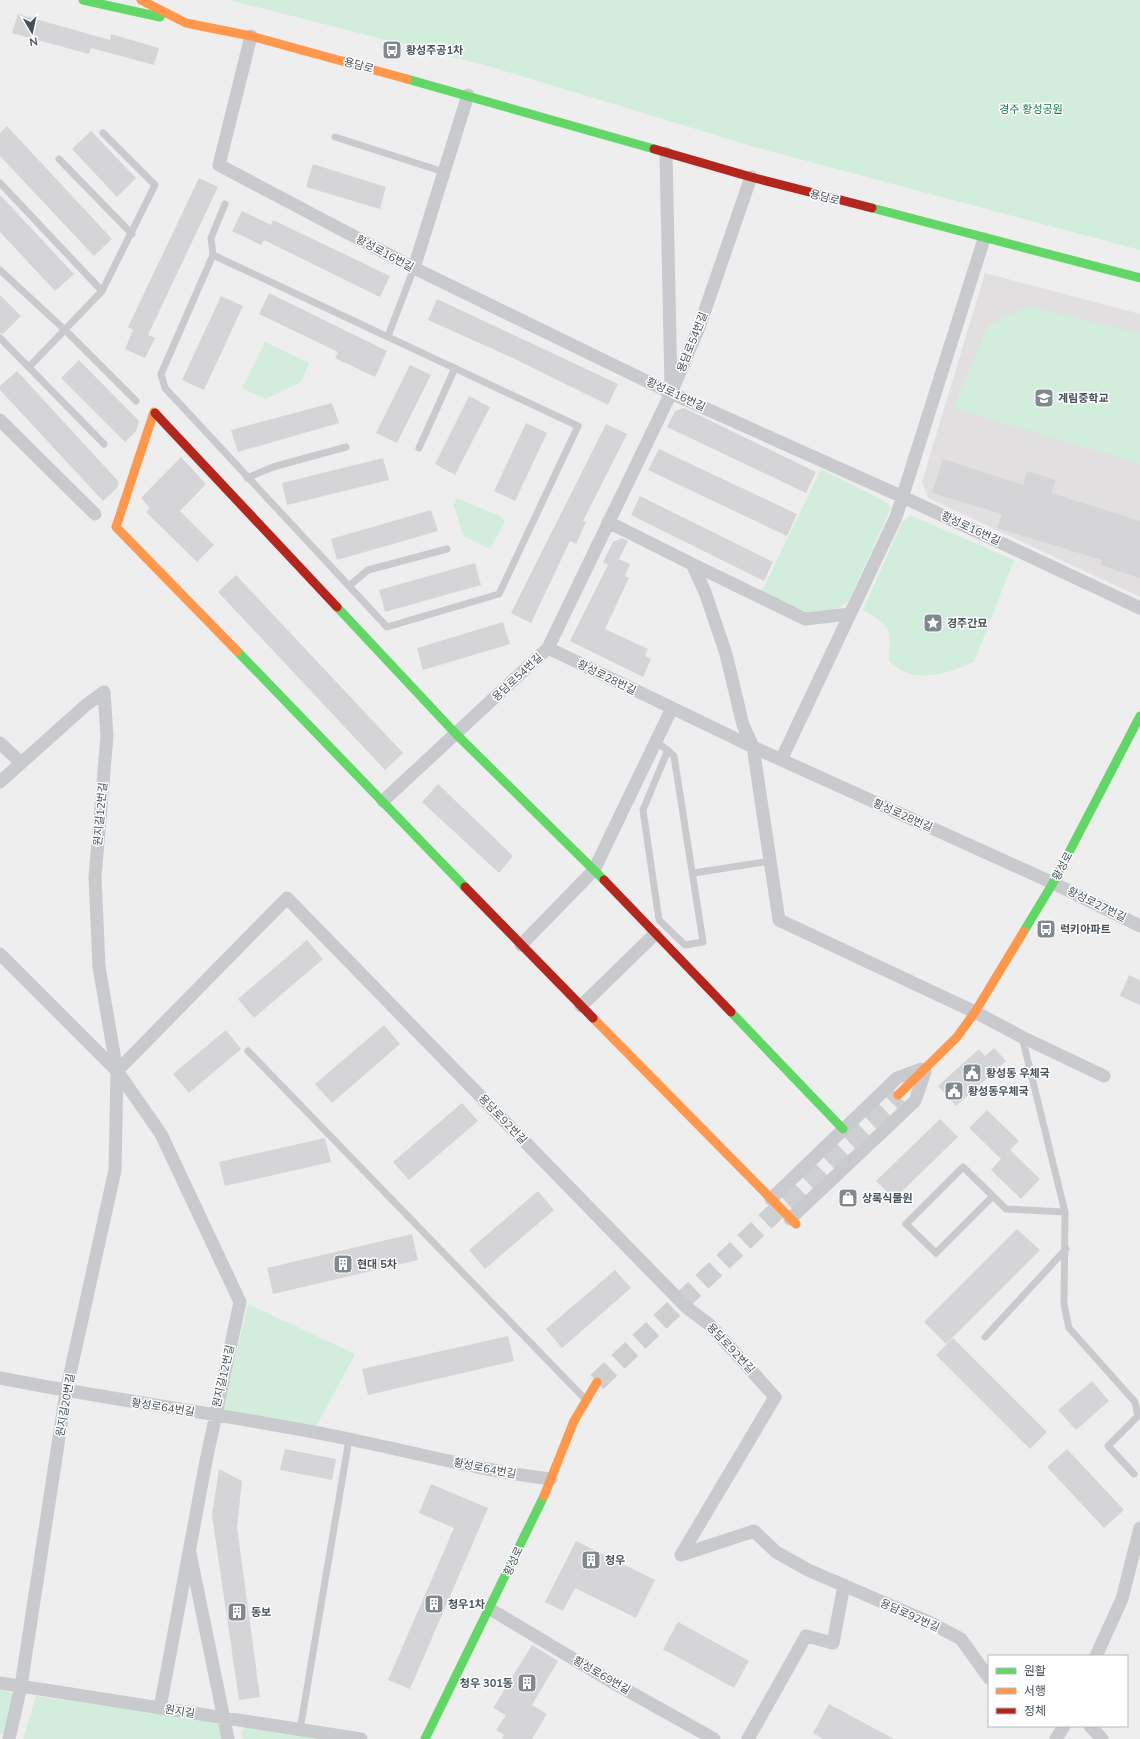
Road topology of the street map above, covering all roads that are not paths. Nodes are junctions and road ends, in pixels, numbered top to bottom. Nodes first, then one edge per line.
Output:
1 (83, 0) edge
2 (141, 0) edge
3 (186, 23) junction
4 (251, 36) junction
5 (468, 95) junction
6 (103, 132) dead end
7 (335, 137) dead end
8 (666, 153) junction
9 (59, 159) dead end
10 (444, 172) junction
11 (752, 177) junction
12 (0, 183) edge
13 (225, 204) dead end
14 (132, 234) junction
15 (984, 239) junction
16 (212, 256) junction
17 (414, 268) junction
18 (0, 270) edge
19 (1140, 278) edge
20 (102, 291) junction
21 (65, 330) junction
22 (388, 336) junction
23 (0, 338) edge
24 (30, 366) junction
25 (455, 368) junction
26 (671, 393) junction
27 (136, 401) dead end
28 (0, 420) edge
29 (104, 444) dead end
30 (346, 447) dead end
31 (419, 448) dead end
32 (247, 478) junction
33 (903, 497) junction
34 (94, 514) dead end
35 (608, 522) junction
36 (447, 549) dead end
37 (692, 564) junction
38 (349, 586) junction
39 (1140, 608) edge
40 (850, 614) junction
41 (548, 648) junction
42 (672, 708) junction
43 (1140, 716) edge
44 (456, 734) junction
45 (656, 741) junction
46 (0, 743) edge
47 (753, 748) junction
48 (668, 750) junction
49 (781, 760) junction
50 (21, 763) junction
51 (0, 782) edge
52 (383, 801) junction
53 (770, 861) junction
54 (594, 870) junction
55 (694, 873) junction
56 (1053, 883) junction
57 (1140, 926) edge
58 (655, 934) junction
59 (522, 945) junction
60 (0, 954) edge
61 (581, 1006) junction
62 (975, 1012) junction
63 (1022, 1037) junction
64 (248, 1051) dead end
65 (927, 1066) junction
66 (118, 1071) junction
67 (1104, 1076) dead end
68 (898, 1094) tunnel mouth
69 (843, 1129) junction
70 (992, 1198) junction
71 (771, 1199) junction
72 (1065, 1212) junction
73 (793, 1221) joint
74 (1066, 1249) junction
75 (985, 1337) dead end
76 (0, 1378) edge
77 (597, 1382) tunnel mouth
78 (66, 1392) junction
79 (584, 1398) junction
80 (214, 1415) junction
81 (349, 1439) junction
82 (1134, 1474) dead end
83 (551, 1479) junction
84 (1140, 1528) edge
85 (189, 1546) junction
86 (844, 1585) junction
87 (490, 1609) junction
88 (1096, 1655) edge
89 (988, 1677) edge
90 (0, 1683) edge
91 (21, 1686) junction
92 (160, 1708) junction
93 (223, 1718) junction
94 (1064, 1727) edge
95 (1065, 1727) edge
96 (1091, 1727) edge
97 (300, 1730) junction
98 (9, 1739) edge
99 (228, 1739) edge
100 (361, 1739) edge
101 (425, 1739) edge
102 (714, 1739) edge
103 (748, 1739) edge
104 (1056, 1739) edge
105 (1060, 1739) edge
106 (1102, 1739) edge

1 - 3 street
2 - 3 street, 용담로
3 - 4 street, 용담로
4 - 5 street, 용담로
4 - 17 street, 황성로16번길
5 - 8 street, 용담로
5 - 10 street
6 - 14 lane
7 - 10 lane
8 - 11 street, 용담로
8 - 26 street
9 - 14 lane
10 - 17 street
11 - 15 street, 용담로
11 - 26 street, 용담로54번길
12 - 20 lane
13 - 16 lane
14 - 20 lane
15 - 19 street, 용담로
15 - 33 street
16 - 22 lane
16 - 32 lane
17 - 22 lane
17 - 26 street, 황성로16번길
18 - 21 lane
20 - 21 lane
21 - 24 lane
21 - 27 lane
22 - 25 lane
23 - 24 lane
24 - 29 lane
25 - 31 lane
25 - 38 lane
26 - 33 street, 황성로16번길
26 - 35 street, 용담로54번길
28 - 34 street
30 - 32 lane
32 - 38 lane
33 - 39 street, 황성로16번길
33 - 40 street
35 - 37 street
35 - 41 street, 용담로54번길
36 - 38 lane
37 - 40 street
37 - 47 street
40 - 49 street
41 - 42 street, 황성로28번길
41 - 44 street, 용담로54번길
42 - 45 street
42 - 47 street, 황성로28번길
43 - 56 street, 황성로
44 - 52 street, 용담로54번길
44 - 52 street
44 - 54 street
45 - 48 lane
45 - 54 street
46 - 50 street
47 - 49 street, 황성로28번길
47 - 53 street
48 - 55 lane
48 - 55 lane
49 - 56 street, 황성로28번길
50 - 51 street, 원지길12번길
50 - 66 street, 원지길12번길
52 - 59 street
53 - 55 lane
53 - 62 street
54 - 58 street
54 - 59 street
56 - 57 street, 황성로27번길
56 - 62 street, 황성로
58 - 61 street
58 - 69 street
59 - 61 street
60 - 66 street, 원지길12번길
61 - 71 street
62 - 63 street
62 - 65 street, 황성로
63 - 67 street
63 - 72 lane
64 - 79 lane
65 - 68 street, 황성로
65 - 69 street
65 - 73 street
66 - 78 street, 원지길20번길
66 - 80 street, 원지길12번길
66 - 86 street, 용담로92번길
69 - 71 street
70 - 70 lane
70 - 72 lane
71 - 73 street
72 - 74 lane
74 - 75 lane
74 - 82 lane
76 - 78 street, 황성로64번길
77 - 79 street, 황성로
78 - 80 street, 황성로64번길
78 - 91 street, 원지길20번길
79 - 83 street, 황성로
80 - 81 street, 황성로64번길
80 - 85 street, 원지길12번길
81 - 83 street, 황성로64번길
81 - 97 lane
83 - 87 street, 황성로
84 - 88 street
85 - 92 street, 원지길12번길
85 - 93 street
86 - 89 street, 용담로92번길
86 - 103 street
87 - 101 street, 황성로
87 - 102 street, 황성로69번길
90 - 91 street, 원지길
91 - 92 street, 원지길
91 - 98 street, 원지길20번길
92 - 93 street, 원지길
93 - 97 street, 원지길
93 - 99 street
94 - 104 street
95 - 105 street
96 - 106 street
97 - 100 street, 원지길

